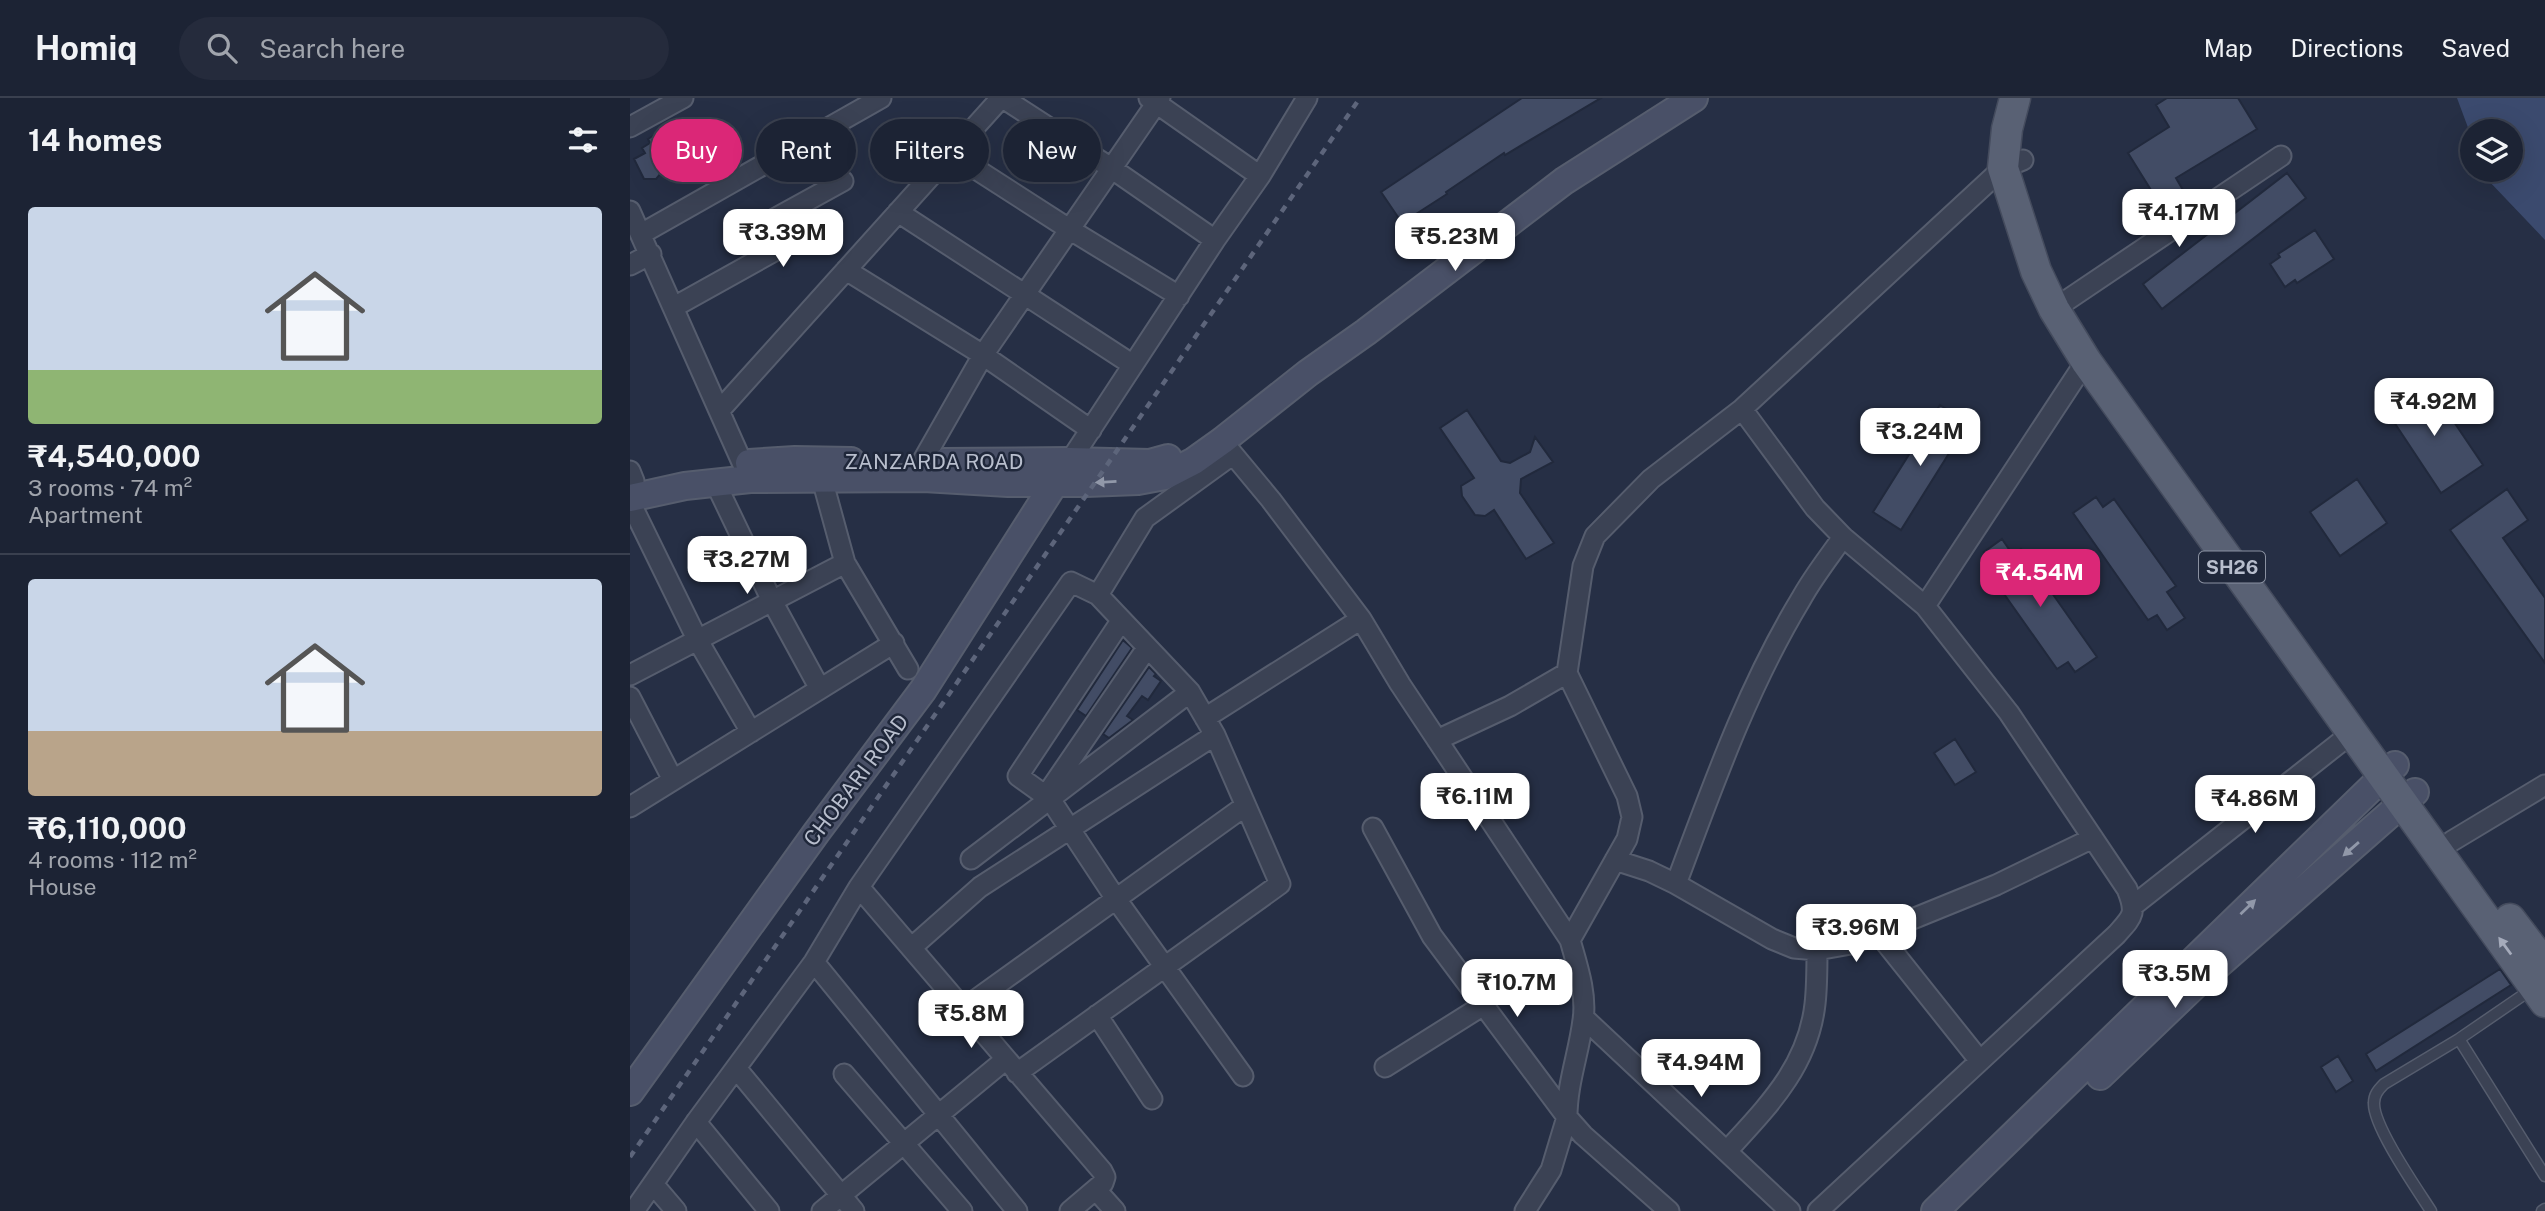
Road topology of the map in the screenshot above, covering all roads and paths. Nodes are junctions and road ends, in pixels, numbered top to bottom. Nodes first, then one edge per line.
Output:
1 (683, 98) edge
2 (881, 98) edge
3 (1002, 98) edge
4 (1664, 98) edge
5 (1694, 98) edge
6 (2015, 98) edge
7 (2035, 98) edge
8 (1155, 100) edge
9 (1300, 100) edge
10 (983, 119) edge
11 (630, 127) edge
12 (2281, 156) dead end
13 (2013, 164) junction
14 (1111, 168) junction
15 (1260, 176) junction
16 (989, 177) edge
17 (841, 182) edge
18 (925, 182) edge
19 (630, 211) edge
20 (898, 212) junction
21 (1069, 229) junction
22 (641, 234) junction
23 (1215, 240) junction
24 (651, 254) junction
25 (630, 265) edge
26 (846, 270) junction
27 (1024, 295) junction
28 (1179, 296) junction
29 (2060, 304) junction
30 (674, 307) junction
31 (983, 355) junction
32 (2086, 361) junction
33 (1133, 365) junction
34 (1742, 409) junction
35 (720, 410) junction
36 (1091, 430) junction
37 (1227, 439) junction
38 (1070, 461) junction
39 (922, 462) junction
40 (746, 472) junction
41 (822, 479) junction
42 (715, 482) junction
43 (1054, 482) junction
44 (631, 487) edge
45 (1843, 537) junction
46 (845, 563) junction
47 (1097, 595) junction
48 (772, 601) junction
49 (1925, 606) junction
50 (1361, 619) junction
51 (1121, 621) junction
52 (698, 639) junction
53 (894, 643) junction
54 (1147, 648) junction
55 (908, 669) dead end
56 (1567, 673) junction
57 (630, 675) edge
58 (820, 689) junction
59 (1190, 692) junction
60 (630, 697) edge
61 (1210, 727) junction
62 (751, 732) junction
63 (2352, 733) junction
64 (1437, 740) junction
65 (2389, 771) junction
66 (673, 780) junction
67 (2545, 785) edge
68 (1048, 797) junction
69 (2409, 798) junction
70 (1245, 806) junction
71 (630, 807) edge
72 (1373, 828) dead end
73 (1070, 829) junction
74 (2093, 838) junction
75 (2452, 841) junction
76 (971, 859) dead end
77 (1615, 860) junction
78 (1676, 884) junction
79 (859, 887) junction
80 (1116, 899) junction
81 (2134, 905) junction
82 (1878, 933) junction
83 (1570, 940) junction
84 (911, 948) junction
85 (1817, 950) junction
86 (814, 962) junction
87 (1166, 966) junction
88 (2542, 985) edge
89 (1482, 1006) junction
90 (963, 1009) junction
91 (1097, 1015) junction
92 (1584, 1018) junction
93 (2459, 1039) junction
94 (1980, 1062) junction
95 (1011, 1066) junction
96 (736, 1068) junction
97 (1385, 1068) dead end
98 (844, 1074) dead end
99 (1243, 1076) dead end
100 (630, 1092) edge
101 (1152, 1098) dead end
102 (939, 1114) junction
103 (1567, 1117) junction
104 (696, 1122) junction
105 (904, 1143) junction
106 (1727, 1151) junction
107 (2545, 1176) edge
108 (653, 1184) junction
109 (1097, 1191) junction
110 (841, 1195) junction
111 (634, 1211) edge
112 (676, 1211) edge
113 (769, 1211) edge
114 (822, 1211) edge
115 (854, 1211) edge
116 (962, 1211) edge
117 (1017, 1211) edge
118 (1070, 1211) edge
119 (1115, 1211) edge
120 (1525, 1211) edge
121 (1669, 1211) edge
122 (1790, 1211) edge
123 (1818, 1211) edge
124 (1936, 1211) edge
125 (1960, 1211) edge
126 (2431, 1211) edge

1 - 11 street
2 - 22 street
3 - 10 street
3 - 14 street
4 - 37 main road
5 - 37 main road
6 - 13 main road, SH26
7 - 13 main road, SH26
8 - 14 street
8 - 15 street
9 - 15 street
12 - 29 street
13 - 29 main road, SH26
13 - 34 street
14 - 21 street
14 - 23 street
15 - 23 street
16 - 21 street
17 - 30 street
18 - 20 street
19 - 22 street
20 - 26 street
20 - 27 street
21 - 27 street
21 - 28 street
22 - 24 street
23 - 28 street
24 - 25 street
24 - 30 street
26 - 31 street
26 - 35 street
27 - 31 street
27 - 33 street
28 - 33 street
29 - 32 main road, SH26
29 - 65 main road, SH26
30 - 35 street
31 - 36 street
31 - 39 street
32 - 49 street
32 - 63 main road, SH26
33 - 36 street
34 - 45 street
34 - 56 street
35 - 40 street
36 - 38 street
37 - 38 main road, ZANZARDA ROAD
37 -> 43 main road
37 - 47 street
37 - 50 street
38 - 39 main road, ZANZARDA ROAD
38 - 43 main road, CHOBARI ROAD
39 - 40 main road, ZANZARDA ROAD
40 - 41 main road
40 - 42 main road
40 - 44 main road, ZANZARDA ROAD
41 - 43 main road
41 - 46 street
42 - 44 main road
42 - 48 street
43 - 100 main road, CHOBARI ROAD
44 - 52 street
45 - 49 street
45 - 78 street
46 - 48 street
46 - 53 street
47 - 51 street
47 - 79 street
48 - 52 street
48 - 58 street
49 - 74 street
50 - 61 street
50 - 64 street
51 - 54 street
51 - 68 street
52 - 57 street
52 - 62 street
53 - 55 street
53 - 58 street
54 - 59 street
54 - 68 street
56 - 64 street
56 - 77 street
58 - 62 street
59 - 61 street
59 - 68 street
60 - 66 street
61 - 70 street
61 - 73 street
62 - 66 street
63 - 65 main road, SH26
63 - 81 street
64 - 83 street
65 - 69 main road, SH26
124 -> 65 main road
66 - 71 street
67 - 75 street
68 - 73 street
68 - 76 street
69 - 75 main road, SH26
88 -> 69 main road, SH26
69 -> 125 main road
70 - 80 street
70 - 87 street
72 - 89 street
73 - 80 street
73 - 84 street
74 - 81 street
74 - 82 street
75 - 88 main road, SH26
77 - 78 street
77 - 83 street
78 - 85 street
79 - 84 street
79 - 86 street
80 - 87 street
80 - 90 street
81 - 94 street
82 - 85 street
82 - 94 street
83 - 92 street
84 - 90 street
85 - 106 street
86 - 96 street
86 - 102 street
87 - 91 street
87 - 99 street
88 - 93 lane
89 - 97 street
89 - 103 street
90 - 95 street
91 - 95 street
91 - 101 street
92 - 103 street
92 - 106 street
93 - 107 lane
93 - 126 lane
94 - 123 street
95 - 102 street
95 - 109 street
96 - 104 street
96 - 110 street
98 - 105 street
102 - 105 street
102 - 117 street
103 - 120 street
103 - 121 street
104 - 108 street
104 - 113 street
105 - 110 street
105 - 116 street
106 - 122 street
108 - 111 street
108 - 112 street
109 - 118 street
109 - 119 street
110 - 114 street
110 - 115 street

